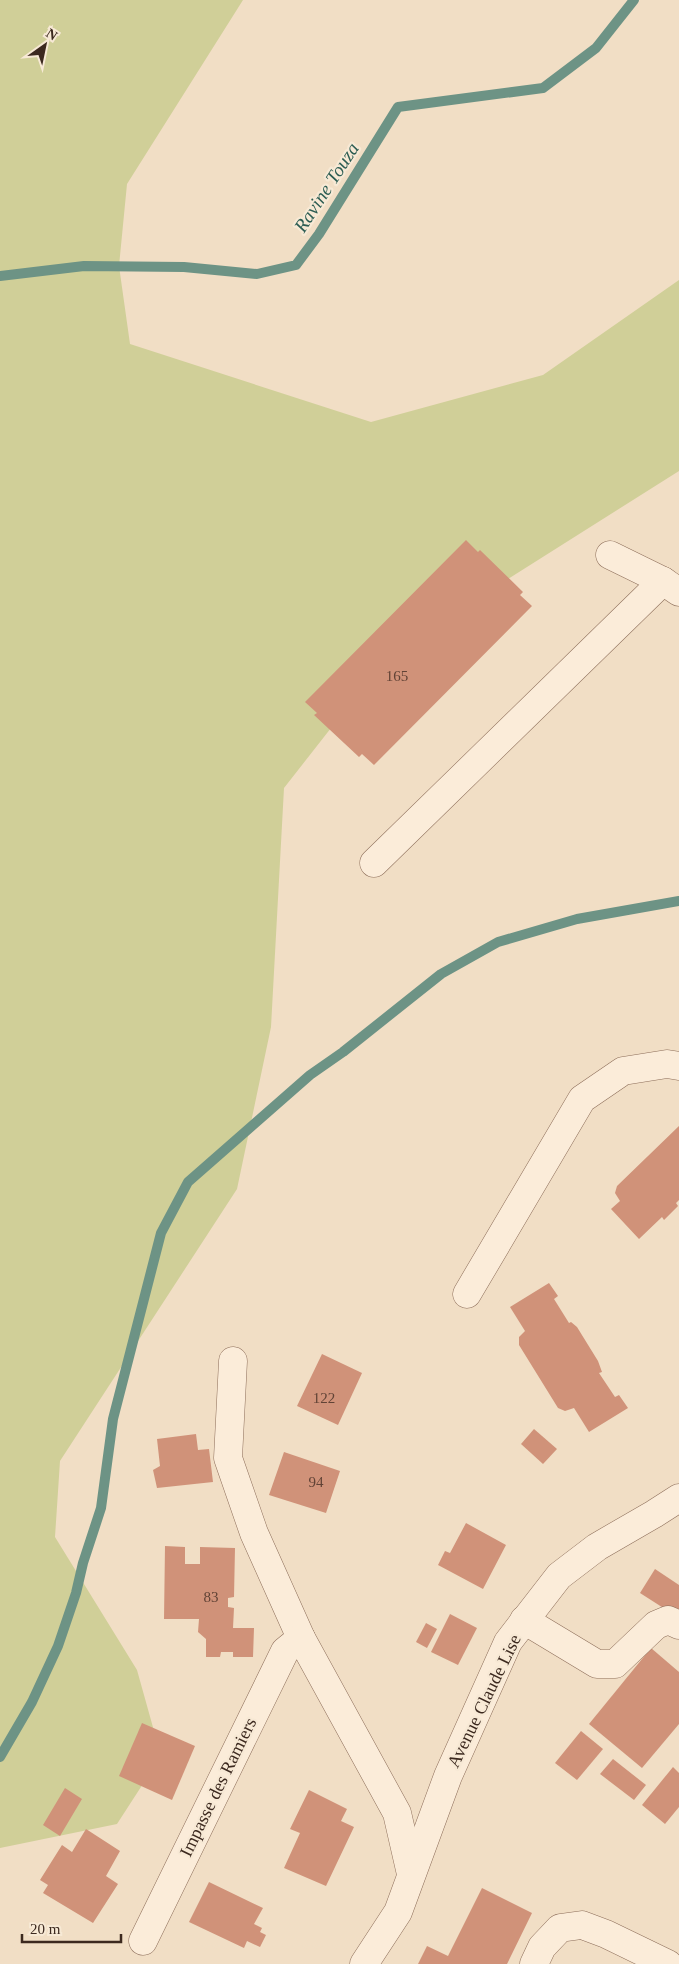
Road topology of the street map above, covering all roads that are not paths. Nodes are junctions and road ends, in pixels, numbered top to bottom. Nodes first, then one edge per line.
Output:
1 (610, 555) dead end
2 (671, 587) edge
3 (374, 863) dead end
4 (679, 1066) edge
5 (467, 1294) dead end
6 (233, 1361) dead end
7 (679, 1498) edge
8 (524, 1620) junction
9 (679, 1625) edge
10 (300, 1638) junction
11 (411, 1874) junction
12 (143, 1941) dead end
13 (364, 1964) edge
14 (534, 1964) edge
15 (668, 1964) edge

1 - 2 street
2 - 3 street
4 - 5 street
6 - 10 street
7 - 8 street, Avenue Claude Lise
8 - 9 street
8 - 11 street, Avenue Claude Lise
10 - 11 street
10 - 12 street, Impasse des Ramiers
11 - 13 street, Avenue Claude Lise
14 - 15 street

